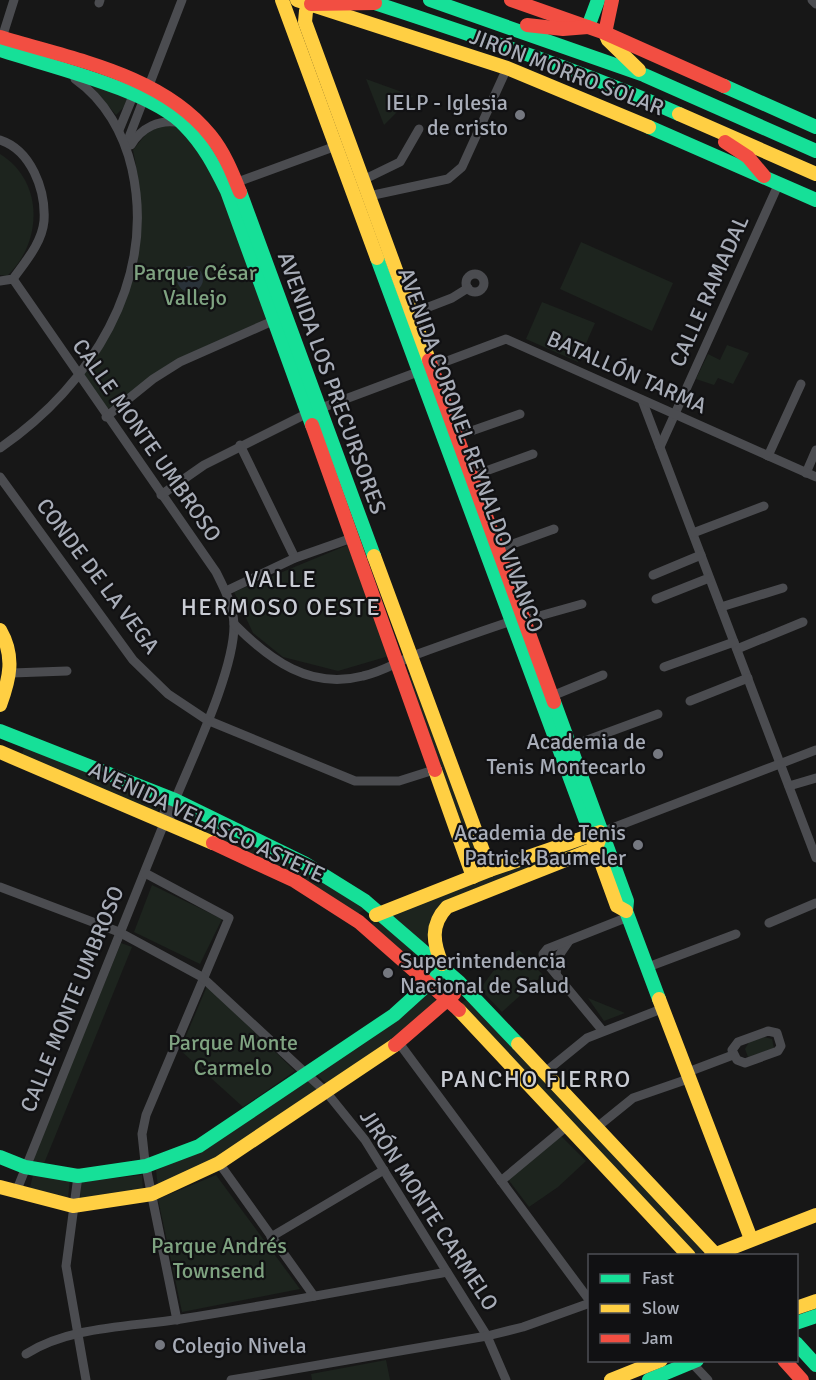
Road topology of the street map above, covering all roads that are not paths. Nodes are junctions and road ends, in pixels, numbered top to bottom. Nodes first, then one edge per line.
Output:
1 (14, 0) edge
2 (182, 0) edge
3 (282, 0) edge
4 (430, 0) edge
5 (511, 0) edge
6 (598, 0) edge
7 (612, 0) edge
8 (812, 0) edge
9 (304, 2) edge
10 (370, 2) edge
11 (816, 4) edge
12 (288, 15) junction
13 (305, 22) junction
14 (500, 23) junction
15 (588, 27) junction
16 (605, 33) junction
17 (1, 42) edge
18 (507, 68) junction
19 (64, 71) junction
20 (644, 75) junction
21 (142, 90) junction
22 (662, 105) junction
23 (184, 124) junction
24 (816, 127) edge
25 (419, 129) dead end
26 (119, 130) junction
27 (0, 140) edge
28 (336, 146) junction
29 (127, 148) junction
30 (816, 151) edge
31 (816, 174) edge
32 (764, 176) junction
33 (363, 180) junction
34 (779, 183) junction
35 (231, 185) junction
36 (369, 196) junction
37 (816, 200) edge
38 (13, 279) junction
39 (0, 281) edge
40 (468, 288) dead end
41 (406, 316) junction
42 (275, 320) junction
43 (425, 367) junction
44 (78, 376) junction
45 (801, 384) dead end
46 (642, 400) junction
47 (313, 411) junction
48 (520, 414) dead end
49 (675, 415) junction
50 (106, 417) junction
51 (457, 436) junction
52 (240, 445) junction
53 (660, 447) junction
54 (0, 448) edge
55 (816, 450) edge
56 (533, 454) dead end
57 (768, 456) junction
58 (806, 473) junction
59 (472, 476) junction
60 (0, 477) edge
61 (816, 477) edge
62 (161, 495) junction
63 (472, 495) junction
64 (764, 506) dead end
65 (554, 529) dead end
66 (693, 533) junction
67 (352, 538) junction
68 (498, 549) junction
69 (701, 555) junction
70 (295, 558) junction
71 (653, 575) dead end
72 (710, 578) junction
73 (783, 588) dead end
74 (226, 591) junction
75 (656, 599) dead end
76 (582, 604) dead end
77 (721, 607) junction
78 (520, 619) junction
79 (803, 622) dead end
80 (234, 624) junction
81 (0, 630) edge
82 (244, 634) junction
83 (232, 639) junction
84 (736, 646) junction
85 (412, 656) junction
86 (398, 663) junction
87 (664, 667) dead end
88 (67, 671) dead end
89 (12, 673) junction
90 (603, 675) dead end
91 (748, 678) junction
92 (552, 696) junction
93 (690, 700) dead end
94 (0, 705) edge
95 (658, 714) dead end
96 (207, 720) junction
97 (0, 731) edge
98 (23, 741) junction
99 (570, 746) junction
100 (816, 750) edge
101 (0, 752) edge
102 (16, 759) junction
103 (780, 764) junction
104 (437, 769) junction
105 (816, 778) edge
106 (789, 786) junction
107 (175, 800) junction
108 (165, 821) junction
109 (596, 838) junction
110 (816, 858) edge
111 (490, 870) junction
112 (145, 873) junction
113 (473, 877) junction
114 (0, 887) edge
115 (433, 892) junction
116 (352, 893) junction
117 (816, 903) edge
118 (381, 913) junction
119 (627, 914) junction
120 (769, 922) dead end
121 (368, 928) junction
122 (119, 932) junction
123 (736, 934) dead end
124 (569, 940) junction
125 (648, 967) junction
126 (445, 969) junction
127 (556, 974) junction
128 (202, 977) junction
129 (431, 982) junction
130 (459, 982) junction
131 (449, 999) junction
132 (663, 1008) junction
133 (602, 1030) junction
134 (399, 1043) junction
135 (733, 1055) junction
136 (544, 1072) junction
137 (307, 1073) junction
138 (689, 1075) junction
139 (327, 1093) junction
140 (567, 1126) junction
141 (596, 1128) junction
142 (0, 1157) edge
143 (219, 1163) junction
144 (146, 1166) junction
145 (25, 1167) junction
146 (384, 1170) junction
147 (78, 1176) junction
148 (501, 1181) junction
149 (0, 1187) edge
150 (16, 1192) junction
151 (152, 1194) junction
152 (74, 1206) junction
153 (816, 1215) edge
154 (271, 1237) junction
155 (751, 1239) junction
156 (687, 1254) edge
157 (713, 1254) edge
158 (716, 1254) edge
159 (447, 1272) junction
160 (314, 1296) junction
161 (588, 1299) edge
162 (816, 1301) edge
163 (588, 1303) edge
164 (798, 1307) edge
165 (816, 1316) edge
166 (177, 1320) junction
167 (798, 1322) edge
168 (79, 1335) junction
169 (487, 1336) junction
170 (798, 1345) edge
171 (26, 1354) dead end
172 (656, 1362) edge
173 (694, 1362) edge
174 (786, 1362) edge
175 (816, 1365) edge
176 (670, 1371) edge
177 (252, 1378) edge
178 (86, 1380) edge
179 (231, 1380) edge
180 (506, 1380) edge
181 (611, 1380) edge
182 (649, 1380) edge
183 (708, 1380) edge
184 (802, 1380) edge

1 - 17 street
2 - 21 street
3 - 12 main road, AVENIDA CORONEL REYNALDO VIVANCO
4 - 14 main road
5 - 15 main road
6 - 15 main road
7 - 16 main road
8 - 11 street
9 - 10 main road
9 - 13 main road
9 - 18 main road, JIRÓN MORRO SOLAR
10 - 22 main road
12 - 13 main road
12 - 28 main road, AVENIDA CORONEL REYNALDO VIVANCO
13 - 33 main road, AVENIDA CORONEL REYNALDO VIVANCO
14 - 15 main road
14 - 20 main road
15 - 16 main road
16 - 20 main road
16 - 24 main road
17 - 19 main road, AVENIDA LOS PRECURSORES
17 - 21 main road, AVENIDA LOS PRECURSORES
18 - 32 main road, JIRÓN MORRO SOLAR
18 - 36 street
19 - 21 main road, AVENIDA LOS PRECURSORES
19 - 26 street
20 - 30 main road
21 - 23 main road, AVENIDA LOS PRECURSORES
21 - 26 street
21 - 29 street
21 - 35 main road, AVENIDA LOS PRECURSORES
22 - 31 main road
22 - 32 main road
23 - 29 street
23 - 35 main road, AVENIDA LOS PRECURSORES
25 - 33 street
26 - 29 street
27 - 38 street
28 - 35 street
28 - 41 main road, AVENIDA CORONEL REYNALDO VIVANCO
29 - 44 street
32 - 34 main road, JIRÓN MORRO SOLAR
33 - 36 main road, AVENIDA CORONEL REYNALDO VIVANCO
34 - 37 main road, JIRÓN MORRO SOLAR
34 - 49 street, CALLE RAMADAL
35 - 42 main road, AVENIDA LOS PRECURSORES
35 - 47 main road, AVENIDA LOS PRECURSORES
36 - 41 main road, AVENIDA CORONEL REYNALDO VIVANCO
38 - 39 street
38 - 44 street, CALLE MONTE UMBROSO
40 - 41 street
41 - 43 main road, AVENIDA CORONEL REYNALDO VIVANCO
42 - 47 main road, AVENIDA LOS PRECURSORES
42 - 50 street
43 - 46 street, BATALLÓN TARMA
43 - 47 street, BATALLÓN TARMA
43 - 51 main road, AVENIDA CORONEL REYNALDO VIVANCO
43 - 63 main road, AVENIDA CORONEL REYNALDO VIVANCO
44 - 50 street, CALLE MONTE UMBROSO
44 - 54 street
45 - 57 street
46 - 49 street, BATALLÓN TARMA
46 - 53 street
47 - 52 street, BATALLÓN TARMA
47 - 67 main road, AVENIDA LOS PRECURSORES
47 - 85 main road, AVENIDA LOS PRECURSORES
48 - 51 street
49 - 53 street, CALLE RAMADAL
49 - 57 street, BATALLÓN TARMA
50 - 62 street, CALLE MONTE UMBROSO
51 - 59 main road, AVENIDA CORONEL REYNALDO VIVANCO
52 - 62 street, BATALLÓN TARMA
52 - 70 street
53 - 66 street
55 - 58 street
56 - 59 street
57 - 58 street, BATALLÓN TARMA
58 - 61 street, BATALLÓN TARMA
59 - 63 main road, AVENIDA CORONEL REYNALDO VIVANCO
60 - 96 street, CONDE DE LA VEGA
62 - 74 street, CALLE MONTE UMBROSO
63 - 68 main road, AVENIDA CORONEL REYNALDO VIVANCO
63 - 78 main road, AVENIDA CORONEL REYNALDO VIVANCO
64 - 66 street
65 - 68 street
66 - 69 street
67 - 70 street
67 - 86 main road, AVENIDA LOS PRECURSORES
68 - 78 main road, AVENIDA CORONEL REYNALDO VIVANCO
69 - 71 street
69 - 72 street
70 - 74 street
72 - 75 street
72 - 77 street
73 - 77 street
74 - 80 street, CALLE MONTE UMBROSO
76 - 78 street
77 - 84 street
78 - 85 street
78 - 92 main road, AVENIDA CORONEL REYNALDO VIVANCO
78 - 109 main road, AVENIDA CORONEL REYNALDO VIVANCO
79 - 84 street
80 - 82 street
80 - 83 street, CALLE MONTE UMBROSO
81 - 89 main road
82 - 83 street
82 - 86 street
83 - 96 street, CALLE MONTE UMBROSO
84 - 87 street
84 - 91 street
85 - 86 street
85 - 111 main road, AVENIDA LOS PRECURSORES
86 - 104 main road, AVENIDA LOS PRECURSORES
88 - 89 street
89 - 94 main road
90 - 92 street
91 - 93 street
91 - 103 street
92 - 99 main road, AVENIDA CORONEL REYNALDO VIVANCO
95 - 99 street
96 - 104 street, CONDE DE LA VEGA
96 - 107 street, CALLE MONTE UMBROSO
97 - 98 main road, AVENIDA VELASCO ASTETE
98 - 102 main road
98 - 107 main road, AVENIDA VELASCO ASTETE
99 - 109 main road, AVENIDA CORONEL REYNALDO VIVANCO
100 - 103 street
101 - 102 main road, AVENIDA VELASCO ASTETE
102 - 108 main road, AVENIDA VELASCO ASTETE
103 - 106 street
103 - 109 street
104 - 113 main road, AVENIDA LOS PRECURSORES
105 - 106 street
106 - 110 street
107 - 108 street, CALLE MONTE UMBROSO
107 - 116 main road, AVENIDA VELASCO ASTETE
108 - 112 street, CALLE MONTE UMBROSO
108 - 121 main road, AVENIDA VELASCO ASTETE
109 - 111 main road
109 - 119 main road, AVENIDA CORONEL REYNALDO VIVANCO
109 - 126 main road
111 - 113 main road
112 - 122 street, CALLE MONTE UMBROSO
112 - 128 street
113 - 115 main road
114 - 122 street, JIRÓN MONTE CARMELO
115 - 116 main road
115 - 118 main road
116 - 118 main road, AVENIDA VELASCO ASTETE
117 - 120 street
118 - 121 main road
118 - 126 main road, AVENIDA VELASCO ASTETE
119 - 124 street
119 - 125 main road, AVENIDA CORONEL REYNALDO VIVANCO
121 - 129 main road, AVENIDA VELASCO ASTETE
122 - 128 street, JIRÓN MONTE CARMELO
122 - 145 street, CALLE MONTE UMBROSO
123 - 125 street
124 - 127 street
124 - 127 street
125 - 132 main road, AVENIDA CORONEL REYNALDO VIVANCO
126 - 129 main road
126 - 130 main road, AVENIDA VELASCO ASTETE
127 - 133 street
128 - 137 street, JIRÓN MONTE CARMELO
128 - 144 street
129 - 131 main road, AVENIDA VELASCO ASTETE
129 - 137 main road
130 - 131 main road
130 - 136 main road, AVENIDA VELASCO ASTETE
131 - 134 main road
131 - 140 main road, AVENIDA VELASCO ASTETE
132 - 133 street
132 - 138 main road, AVENIDA CORONEL REYNALDO VIVANCO
133 - 136 street
134 - 139 main road
134 - 148 street
135 - 135 street
135 - 138 street
136 - 141 main road, AVENIDA VELASCO ASTETE
137 - 139 street, JIRÓN MONTE CARMELO
137 - 144 main road
138 - 141 street
138 - 155 main road, AVENIDA CORONEL REYNALDO VIVANCO
139 - 143 main road
139 - 146 street, JIRÓN MONTE CARMELO
140 - 148 street
140 - 156 main road, AVENIDA VELASCO ASTETE
141 - 157 main road, AVENIDA VELASCO ASTETE
142 - 145 main road
143 - 151 main road
143 - 154 street
144 - 147 main road
144 - 151 street
145 - 147 main road
145 - 150 street, CALLE MONTE UMBROSO
146 - 154 street
146 - 159 street, JIRÓN MONTE CARMELO
147 - 152 street
148 - 161 street
149 - 150 main road
150 - 152 main road
151 - 152 main road
151 - 166 street
152 - 168 street
153 - 155 main road
154 - 160 street
155 - 158 main road
159 - 160 street
159 - 169 street, JIRÓN MONTE CARMELO
160 - 166 street
162 - 164 main road
163 - 169 street
165 - 167 main road
166 - 168 street
168 - 171 street
168 - 178 street
169 - 177 street
169 - 180 street, JIRÓN MONTE CARMELO
170 - 175 main road
172 - 181 main road
173 - 176 main road
173 - 183 street
174 - 184 main road
176 - 182 main road
177 - 179 street

